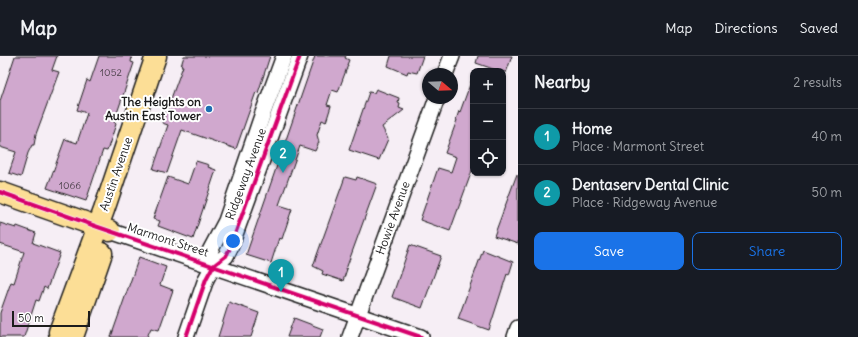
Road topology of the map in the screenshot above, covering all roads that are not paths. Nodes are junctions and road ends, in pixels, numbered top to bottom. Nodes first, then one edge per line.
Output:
1 (156, 56) edge
2 (170, 56) edge
3 (284, 56) edge
4 (300, 56) edge
5 (452, 56) edge
6 (447, 68) edge
7 (434, 104) edge
8 (0, 192) edge
9 (104, 229) junction
10 (214, 266) junction
11 (358, 315) junction
12 (518, 328) edge
13 (60, 337) edge
14 (73, 337) edge
15 (186, 337) edge
16 (350, 337) edge
17 (421, 337) edge
18 (515, 337) edge

1 - 9 main road, Austin Avenue
2 - 9 main road, Austin Avenue
3 - 10 street, Ridgeway Avenue
4 - 10 street, Ridgeway Avenue
5 - 6 street
7 - 11 street, Howie Avenue
8 - 9 main road, Marmont Street
9 - 10 street, Marmont Street
9 - 13 main road, Austin Avenue
9 - 14 main road, Austin Avenue
10 - 11 street, Marmont Street
10 - 15 street, Ridgeway Avenue
11 - 16 street, Howie Avenue
11 - 17 street, Marmont Street
12 - 18 street

